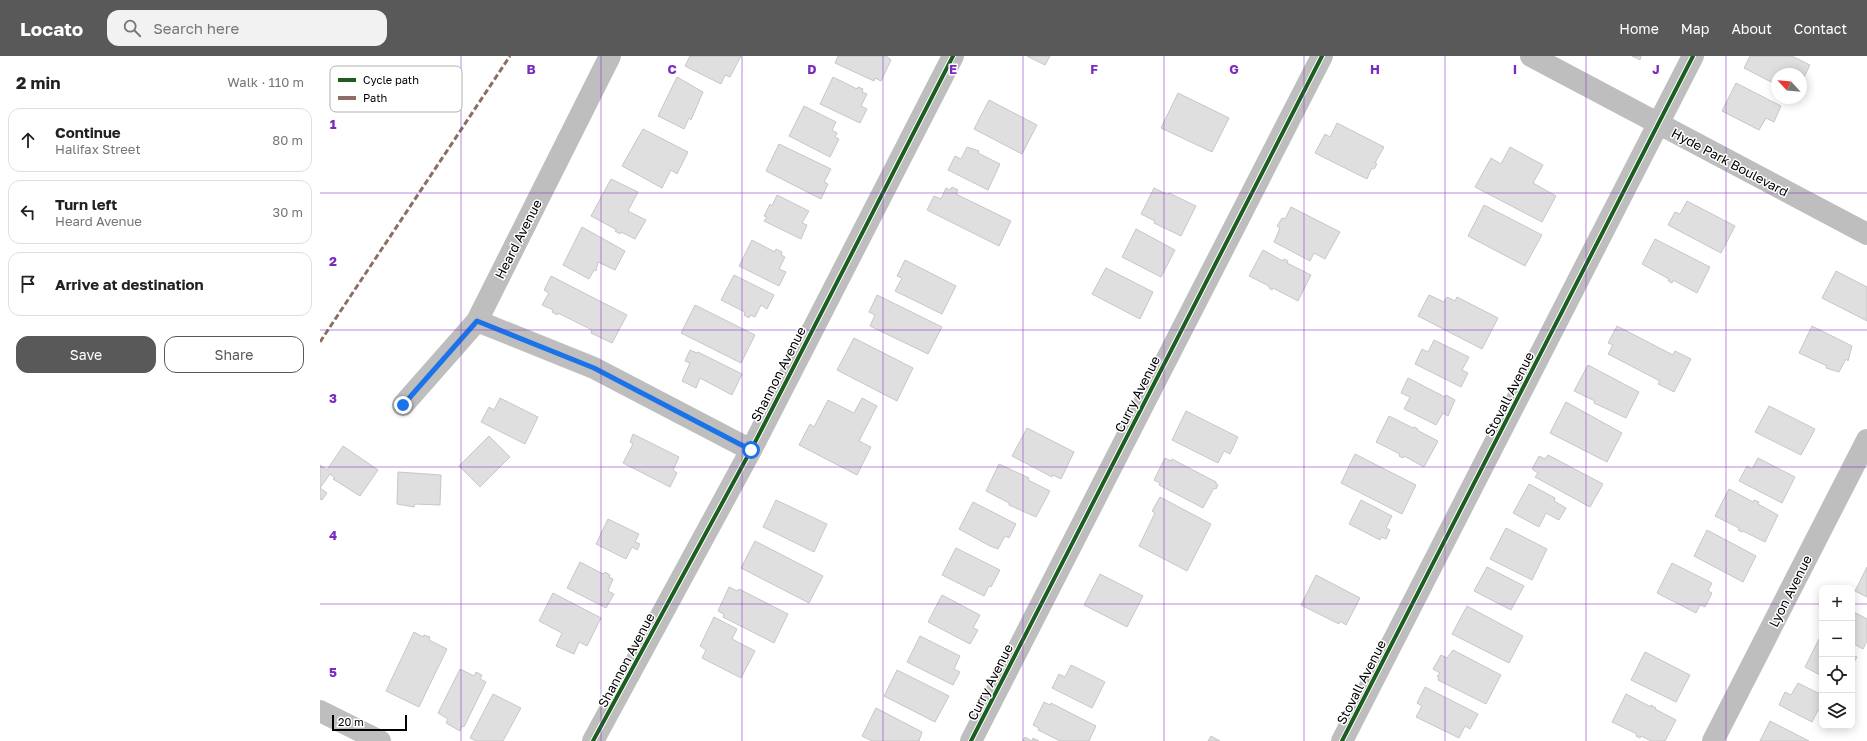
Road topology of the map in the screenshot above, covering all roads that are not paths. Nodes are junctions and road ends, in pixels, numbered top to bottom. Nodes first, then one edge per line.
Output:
1 (610, 56) edge
2 (953, 56) edge
3 (1322, 56) edge
4 (1531, 56) edge
5 (1693, 56) edge
6 (1658, 124) junction
7 (1867, 234) edge
8 (477, 321) junction
9 (403, 405) dead end
10 (1867, 440) edge
11 (751, 450) junction
12 (320, 711) edge
13 (380, 741) edge
14 (593, 741) edge
15 (971, 741) edge
16 (1342, 741) edge
17 (1713, 741) edge

1 - 8 street, Heard Avenue
2 - 11 street, Shannon Avenue
3 - 15 street, Curry Avenue
4 - 6 street, Hyde Park Boulevard
5 - 6 street, Stovall Avenue
6 - 7 street, Hyde Park Boulevard
6 - 16 street, Stovall Avenue
8 - 9 street, Heard Avenue
8 - 11 street
10 - 17 street, Lyon Avenue
11 - 14 street, Shannon Avenue
12 - 13 street

